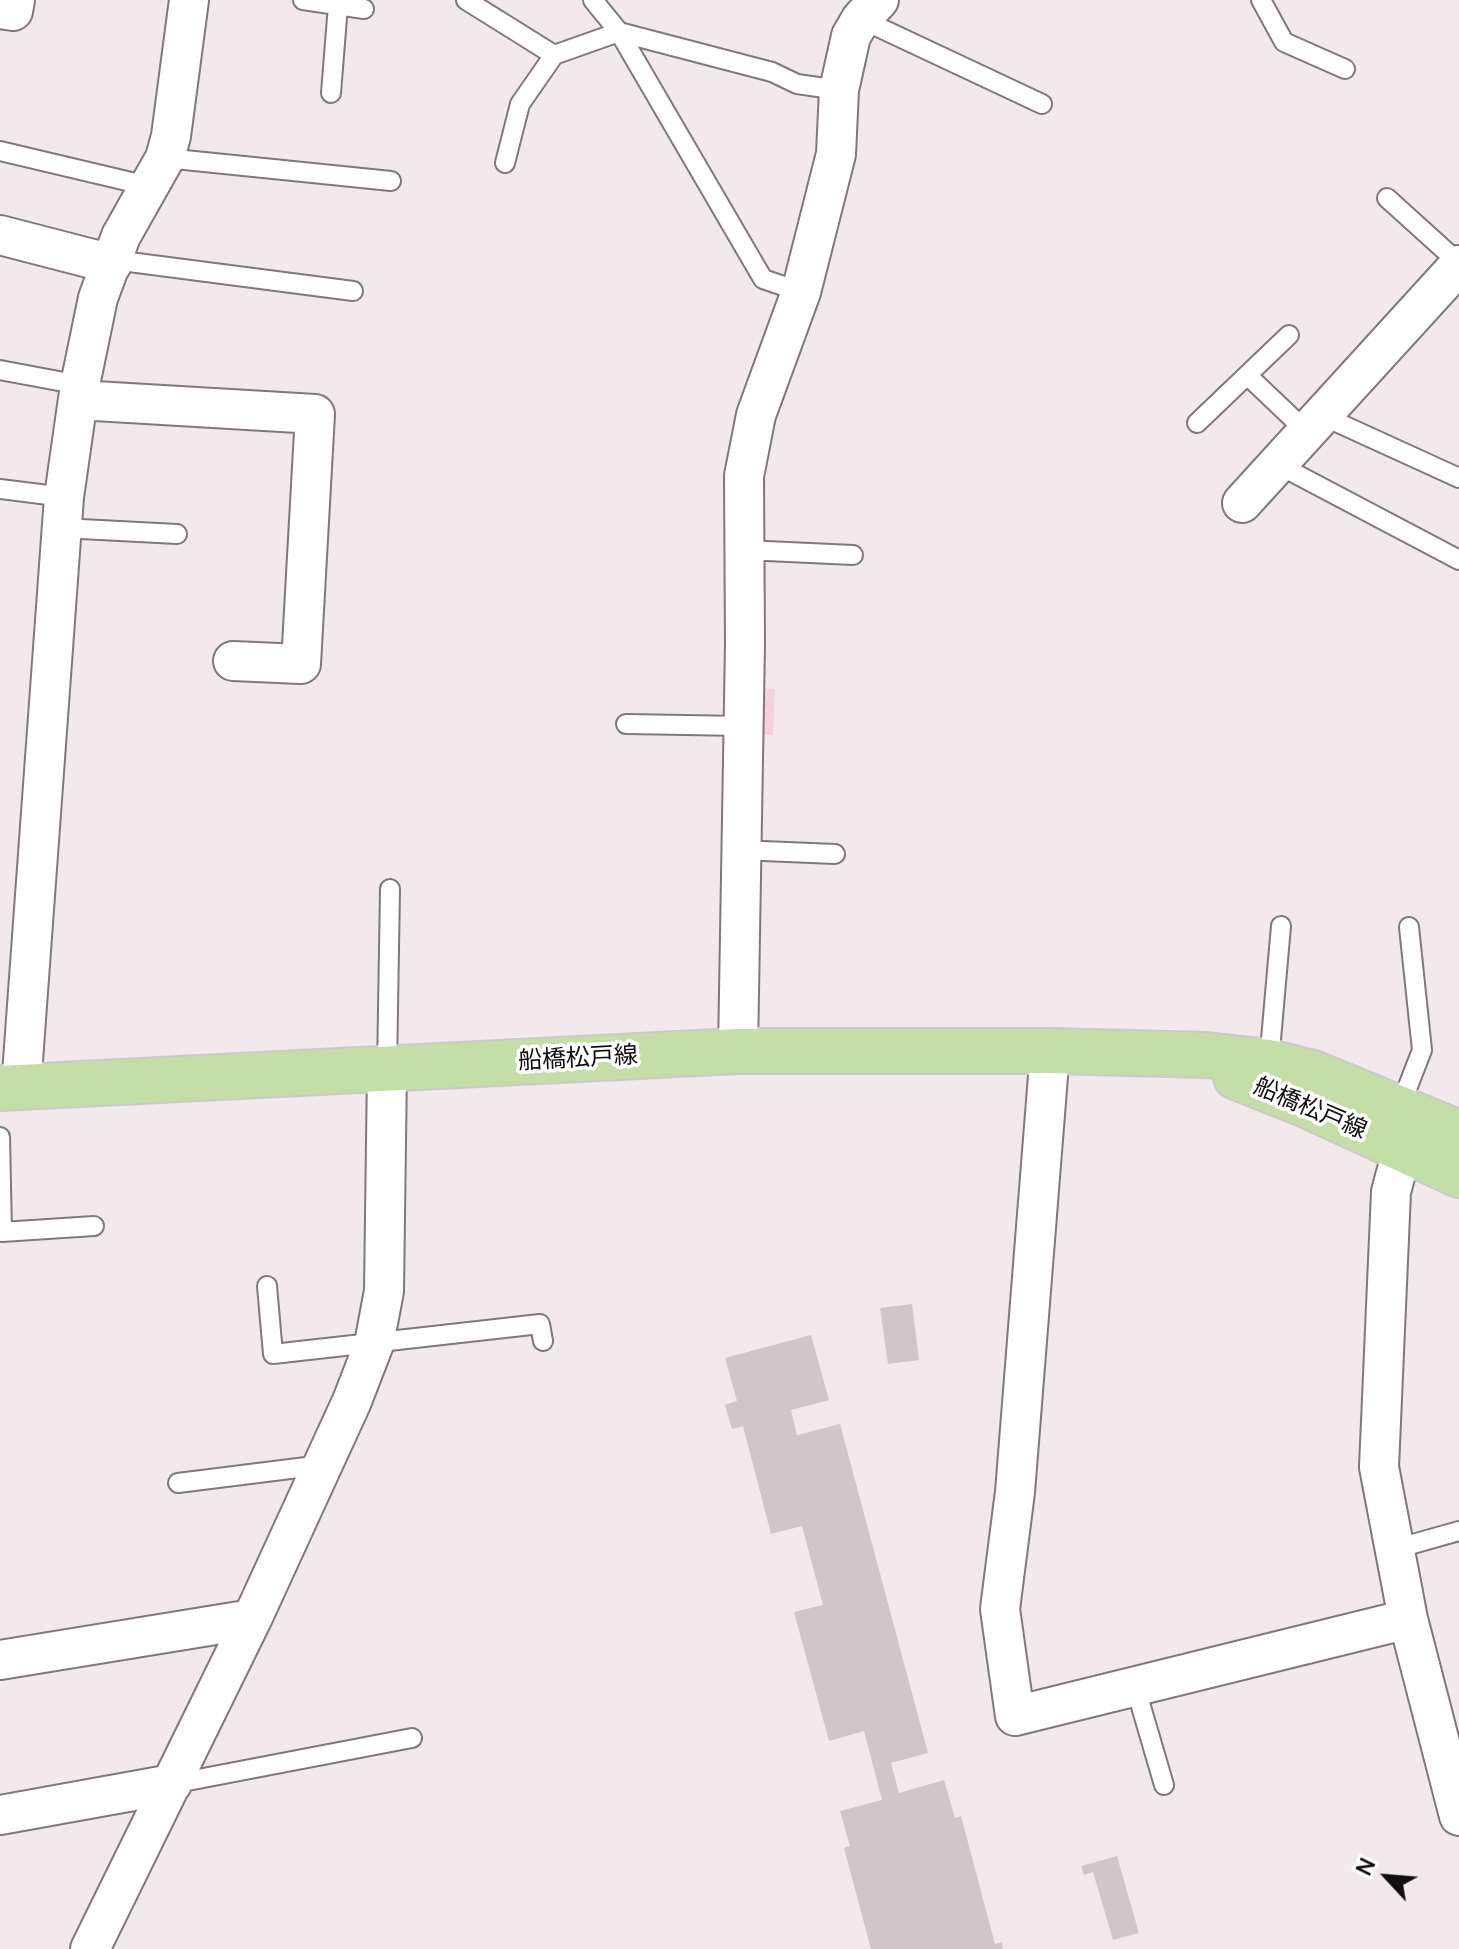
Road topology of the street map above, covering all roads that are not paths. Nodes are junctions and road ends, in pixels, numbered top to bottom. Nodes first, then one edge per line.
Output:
1 (15, 0) edge
2 (189, 0) edge
3 (303, 0) edge
4 (466, 0) edge
5 (593, 0) edge
6 (1261, 0) edge
7 (338, 5) junction
8 (0, 9) edge
9 (364, 9) dead end
10 (870, 10) edge
11 (619, 32) junction
12 (554, 55) junction
13 (1345, 69) dead end
14 (839, 90) junction
15 (331, 93) dead end
16 (1042, 104) dead end
17 (0, 151) edge
18 (505, 163) dead end
19 (157, 172) junction
20 (391, 181) dead end
21 (1387, 198) dead end
22 (0, 235) edge
23 (113, 262) junction
24 (1459, 264) edge
25 (353, 291) dead end
26 (801, 292) junction
27 (1289, 335) dead end
28 (0, 370) edge
29 (1247, 375) junction
30 (79, 393) junction
31 (1197, 423) dead end
32 (1314, 423) junction
33 (1277, 464) junction
34 (1459, 478) edge
35 (0, 489) edge
36 (1242, 503) dead end
37 (63, 512) junction
38 (177, 534) dead end
39 (745, 550) junction
40 (853, 555) dead end
41 (1459, 560) edge
42 (233, 661) dead end
43 (626, 724) dead end
44 (743, 726) junction
45 (739, 850) junction
46 (835, 854) dead end
47 (390, 889) dead end
48 (1281, 926) dead end
49 (1409, 927) dead end
50 (738, 1051) junction
51 (1050, 1051) junction
52 (1157, 1055) junction
53 (1269, 1062) junction
54 (387, 1069) junction
55 (10, 1088) edge
56 (1400, 1107) junction
57 (1459, 1133) edge
58 (0, 1137) edge
59 (1407, 1151) junction
60 (1459, 1175) edge
61 (94, 1226) dead end
62 (267, 1286) dead end
63 (543, 1341) dead end
64 (374, 1344) junction
65 (322, 1465) junction
66 (178, 1483) dead end
67 (1459, 1531) edge
68 (1395, 1549) junction
69 (252, 1619) junction
70 (1408, 1619) junction
71 (0, 1660) edge
72 (1135, 1686) junction
73 (412, 1738) dead end
74 (172, 1784) junction
75 (1164, 1785) dead end
76 (0, 1815) edge
77 (1459, 1816) edge
78 (90, 1949) edge

1 - 8 street
2 - 19 street
3 - 7 lane
4 - 12 lane
5 - 11 lane
6 - 13 lane
7 - 9 lane
7 - 15 lane
10 - 14 street
10 - 16 lane
11 - 12 lane
11 - 14 lane
11 - 26 lane
12 - 18 lane
14 - 26 street
17 - 19 lane
19 - 20 lane
19 - 23 street
21 - 24 lane
22 - 23 street
23 - 25 lane
23 - 30 street
24 - 32 street
26 - 39 street
27 - 29 lane
28 - 30 lane
29 - 31 lane
29 - 32 lane
30 - 37 street
30 - 42 street
32 - 33 street
32 - 34 lane
33 - 36 street
33 - 41 lane
35 - 37 lane
37 - 38 lane
37 - 55 street
39 - 40 lane
39 - 44 street
43 - 44 lane
44 - 45 street
45 - 46 lane
45 - 50 street
47 - 54 lane
48 - 53 lane
49 - 56 lane
50 - 51 main road, 船橋松戸線
50 - 54 main road, 船橋松戸線
51 - 52 main road, 船橋松戸線
51 - 72 street
52 - 53 main road, 船橋松戸線
52 - 59 main road, 船橋松戸線
53 - 56 main road, 船橋松戸線
54 - 55 main road, 船橋松戸線
54 - 64 street
56 - 57 main road, 船橋松戸線
58 - 61 lane
59 - 60 main road, 船橋松戸線
59 - 68 street
62 - 64 lane
63 - 64 lane
64 - 65 street
65 - 66 lane
65 - 69 street
67 - 68 lane
68 - 70 street
69 - 71 street
69 - 74 street
70 - 72 street
70 - 77 street
72 - 75 lane
73 - 74 lane
74 - 76 street
74 - 78 street

